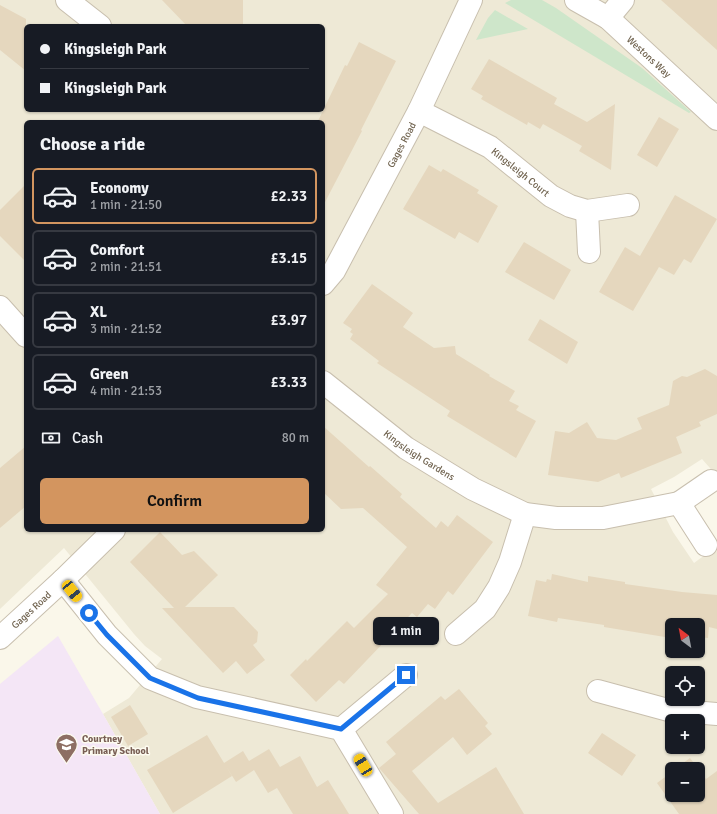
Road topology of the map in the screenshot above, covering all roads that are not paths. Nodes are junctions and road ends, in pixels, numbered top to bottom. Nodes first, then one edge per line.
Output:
1 (67, 0) edge
2 (471, 0) edge
3 (576, 0) edge
4 (623, 0) edge
5 (608, 18) junction
6 (97, 24) edge
7 (419, 110) junction
8 (717, 119) edge
9 (628, 205) dead end
10 (587, 211) junction
11 (589, 252) dead end
12 (325, 282) edge
13 (0, 307) edge
14 (24, 334) edge
15 (325, 384) edge
16 (710, 481) dead end
17 (679, 503) junction
18 (525, 514) junction
19 (112, 532) edge
20 (706, 545) dead end
21 (63, 580) junction
22 (456, 634) dead end
23 (0, 638) edge
24 (406, 675) dead end
25 (598, 691) dead end
26 (717, 714) edge
27 (341, 729) junction
28 (392, 814) edge

1 - 6 street
2 - 7 street, Gages Road
3 - 5 street, Westons Way
4 - 5 street
5 - 8 street, Westons Way
7 - 10 street, Kingsleigh Court
7 - 12 street, Gages Road
9 - 10 street, Kingsleigh Court
10 - 11 street
13 - 14 street
15 - 18 street, Kingsleigh Gardens
16 - 17 street
17 - 18 street, Kingsleigh Gardens
17 - 20 street
18 - 22 street
19 - 21 street, Gages Road
21 - 23 street, Gages Road
21 - 27 street
24 - 27 street
25 - 26 street
27 - 28 street

